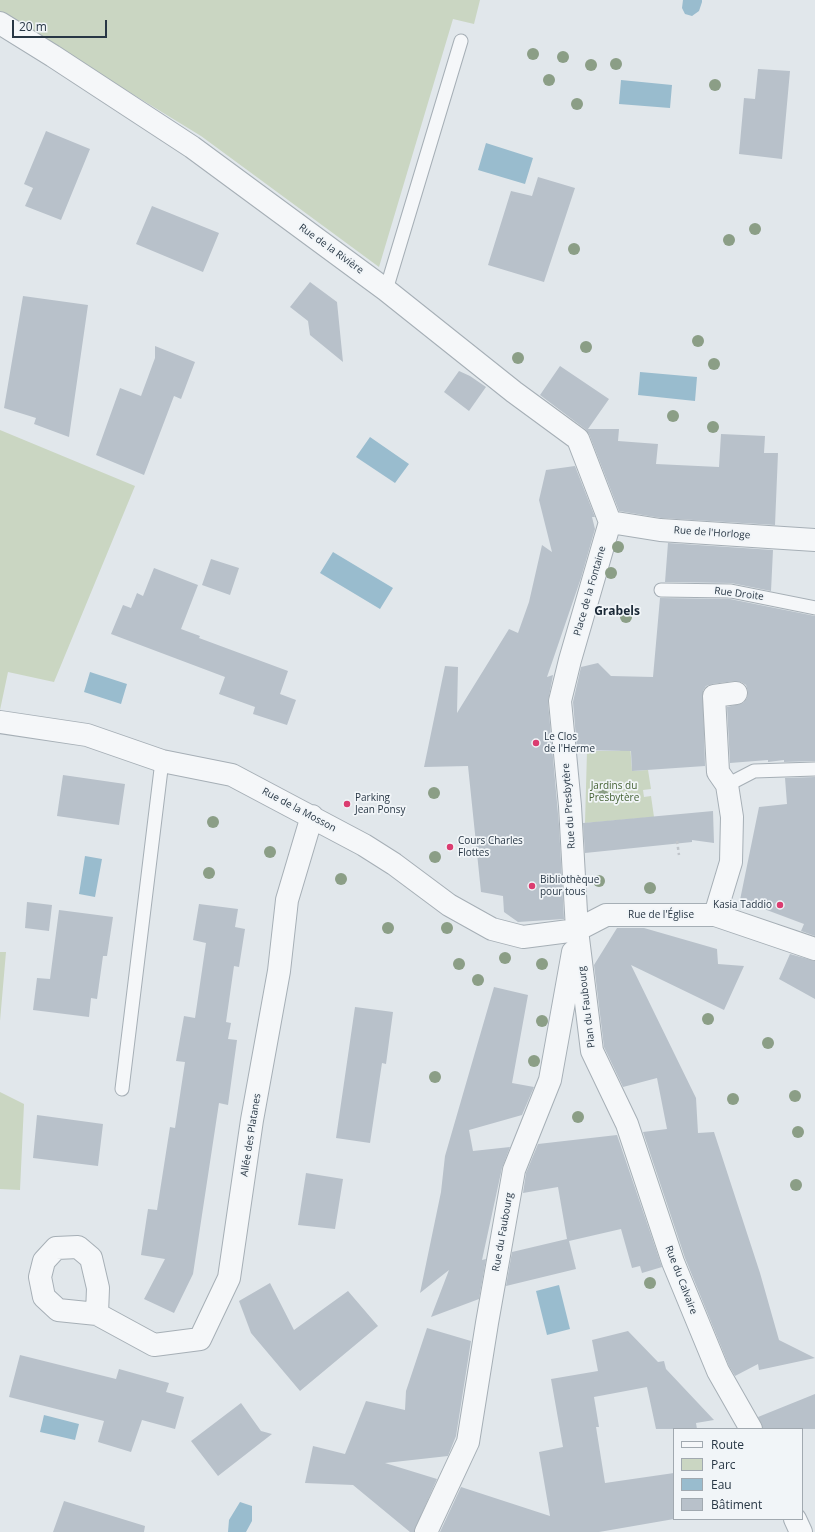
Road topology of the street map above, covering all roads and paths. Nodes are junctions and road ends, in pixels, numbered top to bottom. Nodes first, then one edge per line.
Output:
1 (0, 23) edge
2 (461, 41) dead end
3 (386, 290) junction
4 (610, 522) junction
5 (815, 540) edge
6 (662, 590) dead end
7 (815, 608) edge
8 (570, 660) joint
9 (736, 693) dead end
10 (0, 722) edge
11 (162, 760) junction
12 (815, 769) edge
13 (727, 785) junction
14 (312, 816) junction
15 (678, 841) dead end
16 (679, 855) dead end
17 (715, 915) junction
18 (577, 930) junction
19 (815, 949) edge
20 (122, 1089) dead end
21 (627, 1124) joint
22 (96, 1314) dead end
23 (750, 1428) edge
24 (795, 1520) edge
25 (426, 1532) edge
26 (801, 1532) edge

1 - 3 street, Rue de la Rivière
2 - 3 lane
3 - 4 street, Rue de la Rivière
4 - 5 street, Rue de l'Horloge
4 - 8 street, Place de la Fontaine
6 - 7 lane, Rue Droite
8 - 18 street, Rue du Presbytère
9 - 13 street
10 - 11 street, Rue de la Mosson
11 - 14 street, Rue de la Mosson
11 - 20 lane
12 - 13 lane
13 - 17 street
14 - 18 street, Rue de la Mosson
14 - 22 street, Allée des Platanes
15 - 16 path
17 - 18 street, Rue de l'Église
17 - 19 street, Rue de l'Église
18 - 21 street, Plan du Faubourg
18 - 25 street, Rue du Faubourg
21 - 23 street, Rue du Calvaire
24 - 26 street

